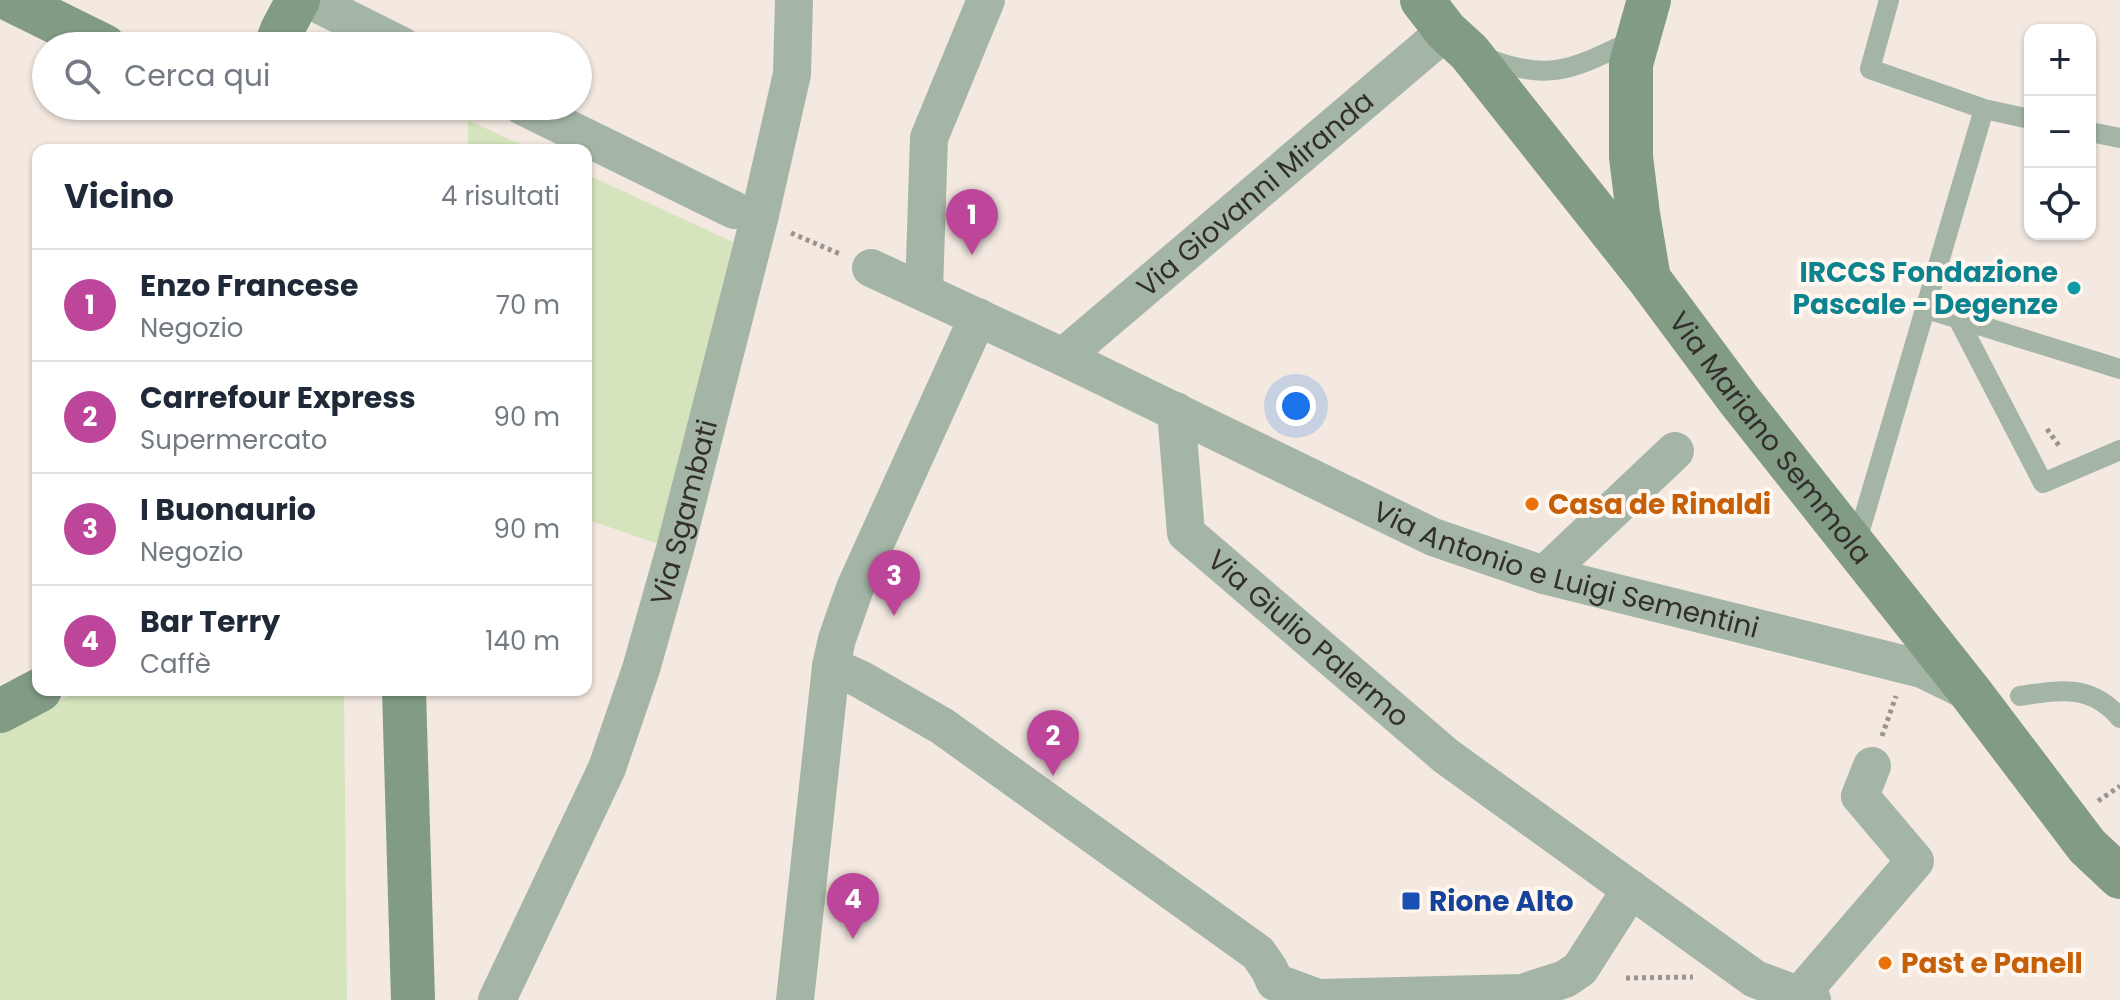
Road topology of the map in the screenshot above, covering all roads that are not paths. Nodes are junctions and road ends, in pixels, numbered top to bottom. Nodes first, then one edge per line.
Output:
1 (11, 0) edge
2 (298, 0) edge
3 (310, 0) edge
4 (794, 0) edge
5 (986, 0) edge
6 (1889, 0) edge
7 (1644, 19) edge
8 (1446, 28) edge
9 (76, 32) edge
10 (281, 32) edge
11 (374, 32) edge
12 (1984, 109) junction
13 (2024, 118) edge
14 (551, 120) edge
15 (2096, 133) edge
16 (2120, 138) edge
17 (747, 215) junction
18 (871, 268) road end
19 (1649, 279) junction
20 (924, 292) junction
21 (1927, 309) junction
22 (978, 317) junction
23 (1958, 319) junction
24 (1063, 357) junction
25 (2120, 369) edge
26 (1176, 411) junction
27 (2120, 450) edge
28 (1675, 451) dead end
29 (1855, 548) junction
30 (1544, 575) junction
31 (831, 666) junction
32 (1971, 693) junction
33 (32, 694) edge
34 (404, 696) edge
35 (2020, 696) dead end
36 (0, 711) edge
37 (2120, 718) edge
38 (1872, 766) dead end
39 (2120, 877) edge
40 (1631, 889) junction
41 (1268, 991) edge
42 (1806, 998) edge
43 (413, 1000) edge
44 (497, 1000) edge
45 (795, 1000) edge

1 - 9 main road
2 - 10 main road
3 - 11 street
4 - 17 street, Via Sgambati
5 - 20 street
6 - 12 lane
7 - 8 lane
7 - 19 main road
8 - 19 main road, Via Mariano Semmola
8 - 24 street, Via Giovanni Miranda
12 - 13 lane
12 - 21 lane
14 - 17 street
15 - 16 lane
17 - 44 street, Via Sgambati
18 - 20 street
19 - 29 main road, Via Mariano Semmola
20 - 22 street
21 - 23 lane
21 - 29 lane
22 - 24 street
22 - 31 street
23 - 25 lane
23 - 27 lane
24 - 26 street
26 - 30 street, Via Antonio e Luigi Sementini
26 - 40 street, Via Giulio Palermo
28 - 30 street
29 - 32 main road, Via Mariano Semmola
30 - 32 street, Via Antonio e Luigi Sementini
31 - 41 street
31 - 45 street
32 - 39 main road, Via Mariano Semmola
33 - 36 main road
34 - 43 main road
35 - 37 lane
38 - 42 street
40 - 41 street
40 - 42 street, Via Giulio Palermo

